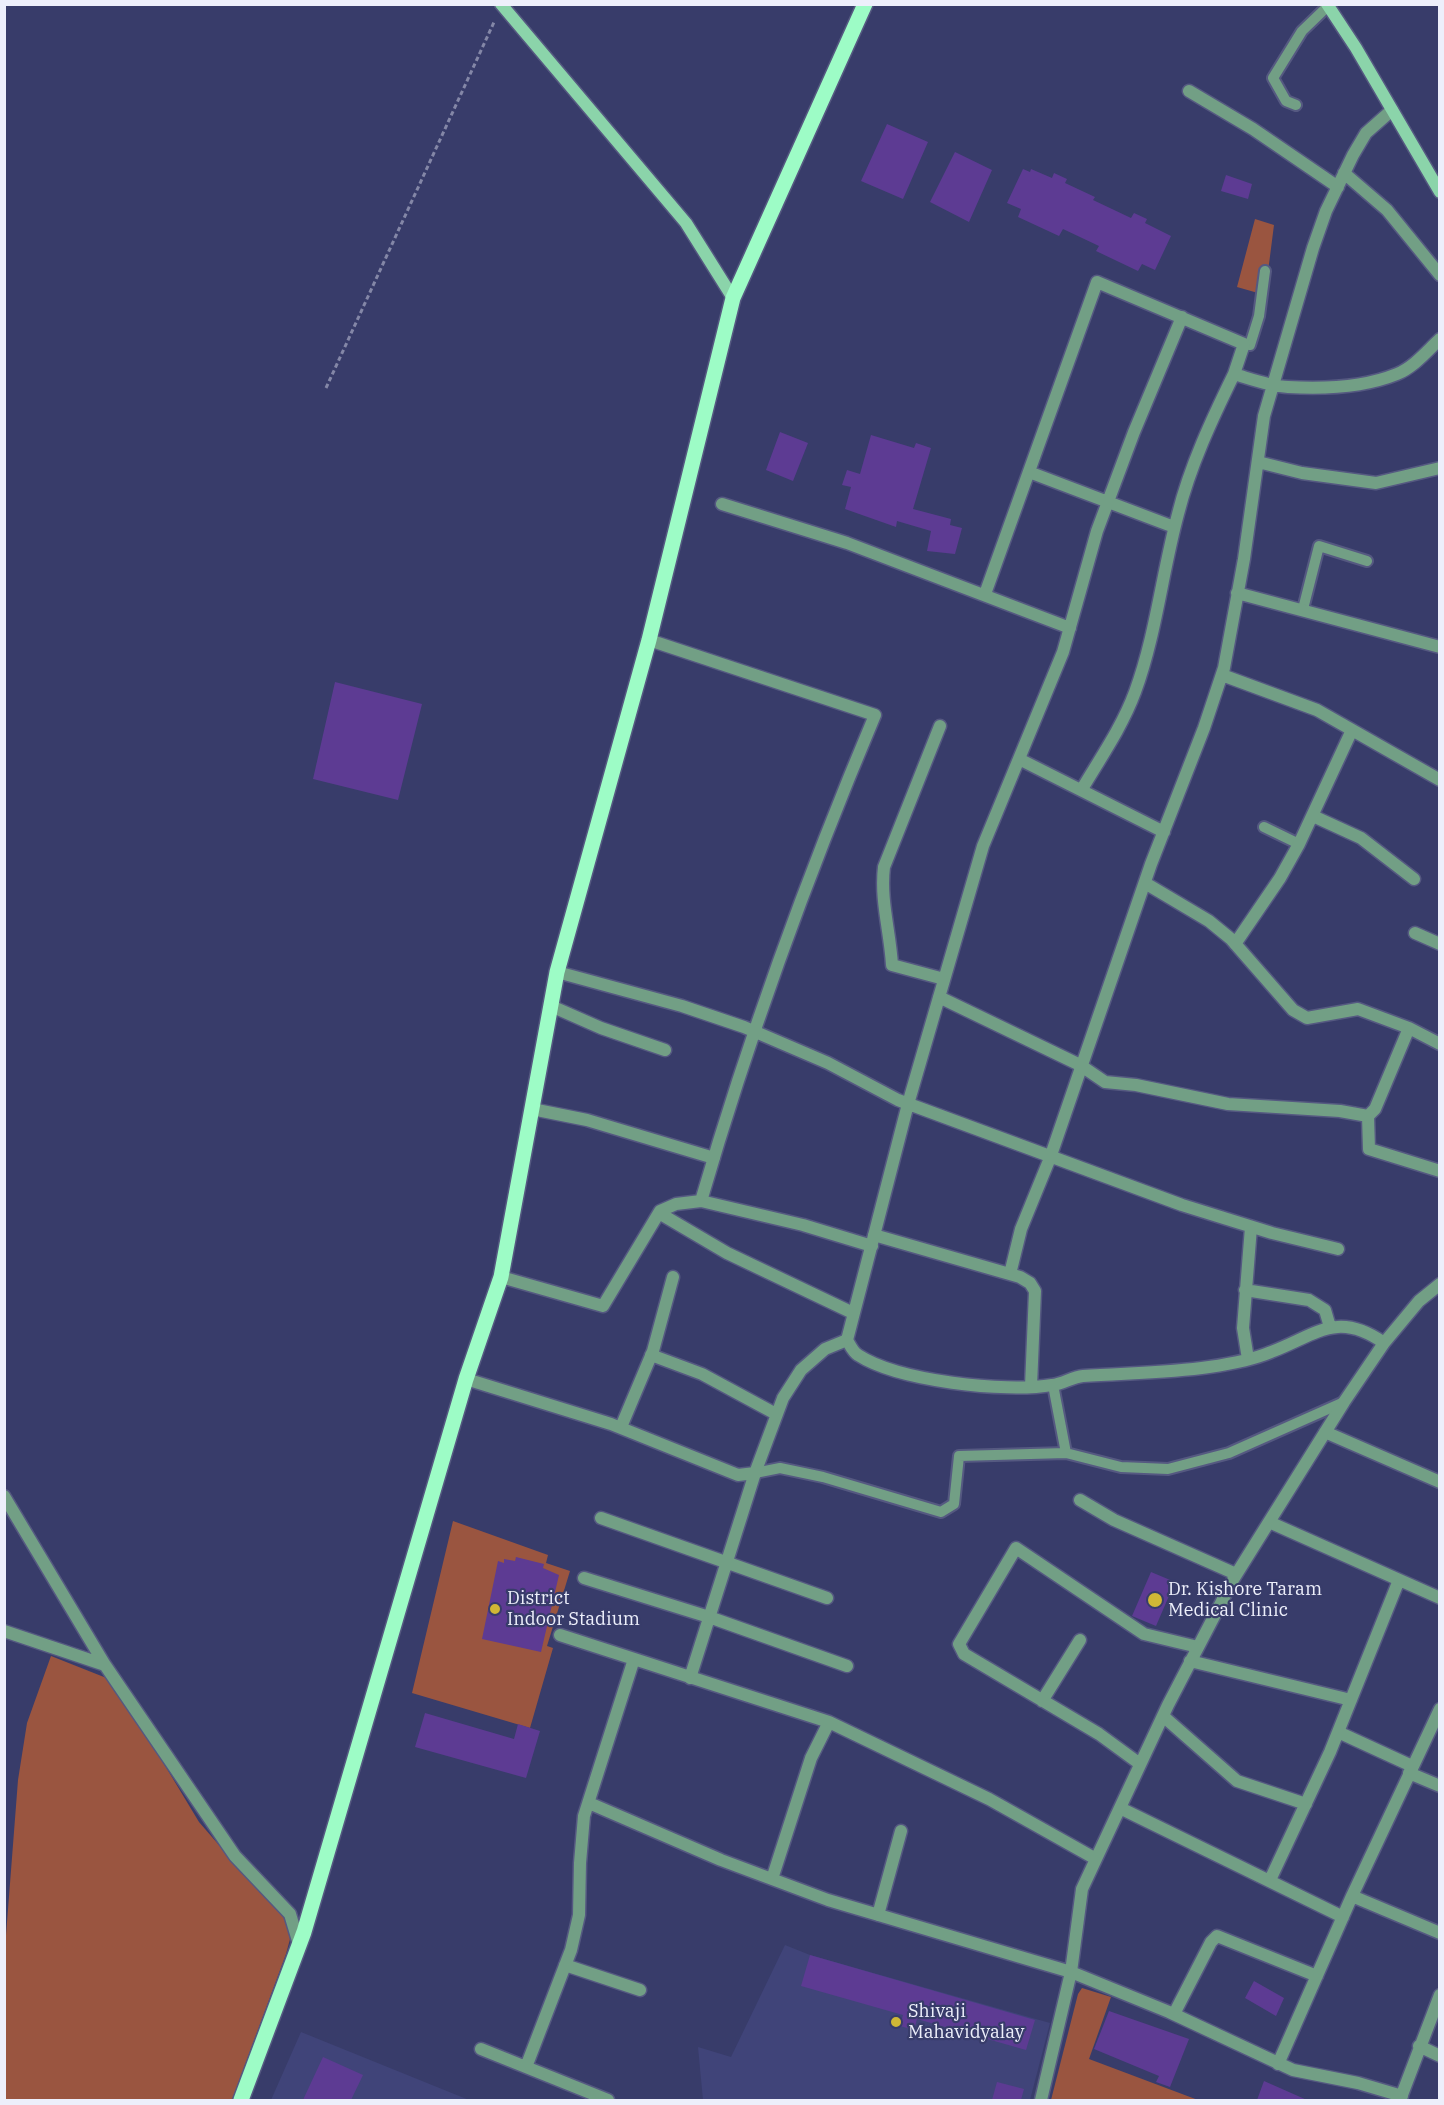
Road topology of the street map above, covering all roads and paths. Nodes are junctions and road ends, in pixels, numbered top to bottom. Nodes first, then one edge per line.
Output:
1 (866, 4) edge
2 (502, 5) edge
3 (1328, 5) edge
4 (1190, 91) dead end
5 (1296, 105) dead end
6 (1392, 110) junction
7 (1344, 173) junction
8 (1338, 187) junction
9 (1440, 192) edge
10 (1264, 271) dead end
11 (1440, 276) edge
12 (733, 298) junction
13 (1182, 317) junction
14 (1440, 339) edge
15 (1244, 344) junction
16 (1234, 374) junction
17 (1272, 385) junction
18 (326, 388) dead end
19 (1258, 462) junction
20 (1440, 468) edge
21 (1029, 472) junction
22 (1108, 501) junction
23 (722, 504) dead end
24 (1174, 527) junction
25 (1367, 561) dead end
26 (1237, 593) junction
27 (985, 594) junction
28 (1304, 609) junction
29 (1070, 628) junction
30 (649, 640) junction
31 (1440, 647) edge
32 (1222, 675) junction
33 (940, 726) dead end
34 (1352, 730) junction
35 (1019, 759) junction
36 (1440, 780) edge
37 (1082, 789) junction
38 (1313, 816) junction
39 (1264, 827) dead end
40 (1164, 832) junction
41 (1299, 844) junction
42 (1414, 879) dead end
43 (1145, 883) junction
44 (1415, 933) dead end
45 (1440, 944) edge
46 (1235, 945) junction
47 (557, 972) junction
48 (944, 979) junction
49 (939, 997) junction
50 (551, 1006) junction
51 (1409, 1028) junction
52 (754, 1031) junction
53 (1440, 1044) edge
54 (665, 1050) dead end
55 (1080, 1065) junction
56 (908, 1104) junction
57 (532, 1109) junction
58 (1368, 1116) junction
59 (714, 1158) junction
60 (1050, 1158) junction
61 (1440, 1171) edge
62 (701, 1201) junction
63 (659, 1213) junction
64 (1251, 1227) junction
65 (873, 1240) junction
66 (1338, 1249) dead end
67 (1010, 1274) junction
68 (501, 1277) junction
69 (673, 1277) dead end
70 (1440, 1284) edge
71 (1245, 1290) junction
72 (853, 1313) junction
73 (1330, 1327) junction
74 (847, 1340) junction
75 (1384, 1343) junction
76 (651, 1355) junction
77 (1248, 1359) junction
78 (466, 1379) junction
79 (1053, 1385) junction
80 (1031, 1386) junction
81 (1344, 1402) junction
82 (776, 1414) junction
83 (621, 1427) junction
84 (1325, 1432) junction
85 (1066, 1453) junction
86 (755, 1473) junction
87 (1440, 1482) edge
88 (4, 1496) edge
89 (1080, 1500) dead end
90 (600, 1518) dead end
91 (1269, 1522) junction
92 (726, 1563) junction
93 (1236, 1574) junction
94 (584, 1578) dead end
95 (1400, 1580) junction
96 (827, 1598) dead end
97 (1440, 1598) edge
98 (709, 1617) junction
99 (4, 1631) edge
100 (560, 1635) dead end
101 (1080, 1640) dead end
102 (1198, 1647) junction
103 (634, 1659) junction
104 (1190, 1661) junction
105 (105, 1665) junction
106 (847, 1666) dead end
107 (690, 1678) junction
108 (1351, 1700) junction
109 (1042, 1701) junction
110 (1440, 1709) edge
111 (1163, 1716) junction
112 (829, 1722) junction
113 (1338, 1732) junction
114 (1140, 1764) junction
115 (1411, 1769) junction
116 (1440, 1786) edge
117 (589, 1803) junction
118 (1306, 1804) junction
119 (1119, 1808) junction
120 (901, 1831) dead end
121 (1096, 1859) junction
122 (772, 1879) junction
123 (1270, 1880) junction
124 (1352, 1896) junction
125 (878, 1915) junction
126 (1343, 1917) junction
127 (1440, 1933) edge
128 (299, 1944) junction
129 (566, 1965) junction
130 (1071, 1972) junction
131 (1317, 1976) junction
132 (640, 1990) dead end
133 (1440, 1995) edge
134 (1174, 2014) junction
135 (1419, 2046) junction
136 (481, 2049) dead end
137 (1440, 2056) edge
138 (1278, 2064) junction
139 (526, 2067) junction
140 (1401, 2098) edge
141 (241, 2100) edge
142 (608, 2100) edge
143 (1041, 2100) edge

1 - 12 main road
2 - 12 main road
2 - 18 path
3 - 5 lane
3 - 6 main road
4 - 8 street
6 - 7 street
6 - 9 main road
7 - 8 street
7 - 11 street
8 - 17 street
10 - 15 lane
12 - 30 main road
13 - 15 street
13 - 21 street
13 - 22 street
14 - 17 street
15 - 16 street
16 - 17 street
16 - 24 street
17 - 19 street
19 - 20 street
19 - 26 street
21 - 22 street
21 - 27 street
22 - 24 street
22 - 29 street
23 - 27 street
24 - 37 street
25 - 28 lane
26 - 28 street
26 - 32 street
27 - 29 street
28 - 31 street
29 - 35 street
30 - 47 main road
30 - 52 street
32 - 34 street
32 - 40 street
33 - 48 street
34 - 36 street
34 - 38 street
35 - 37 street
35 - 48 street
37 - 40 street
38 - 41 street
38 - 42 street
39 - 41 lane
40 - 43 street
41 - 46 street
43 - 46 street
43 - 55 street
44 - 45 street
46 - 51 street
47 - 50 main road
47 - 52 street
48 - 49 street
49 - 55 street
49 - 56 street
50 - 54 street
50 - 57 main road
51 - 53 street
51 - 58 street
52 - 56 street
52 - 59 street
55 - 58 street
55 - 60 street
56 - 60 street
56 - 65 street
57 - 59 street
57 - 68 main road
58 - 61 street
59 - 62 street
60 - 64 street
60 - 67 street
62 - 63 street
62 - 65 street
63 - 68 street
63 - 72 street
64 - 66 street
64 - 71 street
65 - 67 street
65 - 72 street
67 - 80 street
68 - 78 main road
69 - 76 street
70 - 75 street
71 - 73 street
71 - 77 street
72 - 74 street
73 - 75 street
73 - 77 street
74 - 80 street
74 - 82 street
75 - 81 street
76 - 82 street
76 - 83 street
77 - 79 street
78 - 83 street
78 - 128 main road
79 - 80 street
79 - 85 lane
81 - 84 street
81 - 85 lane
82 - 86 street
83 - 86 street
84 - 87 street
84 - 91 street
85 - 86 lane
86 - 92 street
88 - 105 street
89 - 93 street
90 - 92 street
91 - 93 street
91 - 95 street
92 - 96 street
92 - 98 street
93 - 102 street
94 - 98 street
95 - 97 street
95 - 108 street
98 - 106 street
98 - 107 street
99 - 105 street
100 - 103 street
101 - 109 street
102 - 104 street
102 - 109 street
103 - 107 street
103 - 117 street
104 - 108 street
104 - 111 street
105 - 128 street
107 - 112 street
108 - 113 street
109 - 114 street
110 - 115 street
111 - 114 street
111 - 118 street
112 - 121 street
112 - 122 street
113 - 115 street
113 - 118 street
114 - 119 street
115 - 116 street
115 - 124 street
117 - 122 street
117 - 129 street
118 - 123 street
119 - 121 street
119 - 123 street
120 - 125 street
121 - 130 street
122 - 125 street
123 - 126 street
124 - 126 street
124 - 127 street
125 - 130 street
126 - 131 street
128 - 141 main road
129 - 132 street
129 - 139 street
130 - 134 street
130 - 143 street
131 - 134 street
131 - 138 street
133 - 135 street
134 - 138 street
135 - 137 street
135 - 140 street
136 - 139 street
138 - 140 street
139 - 142 street

